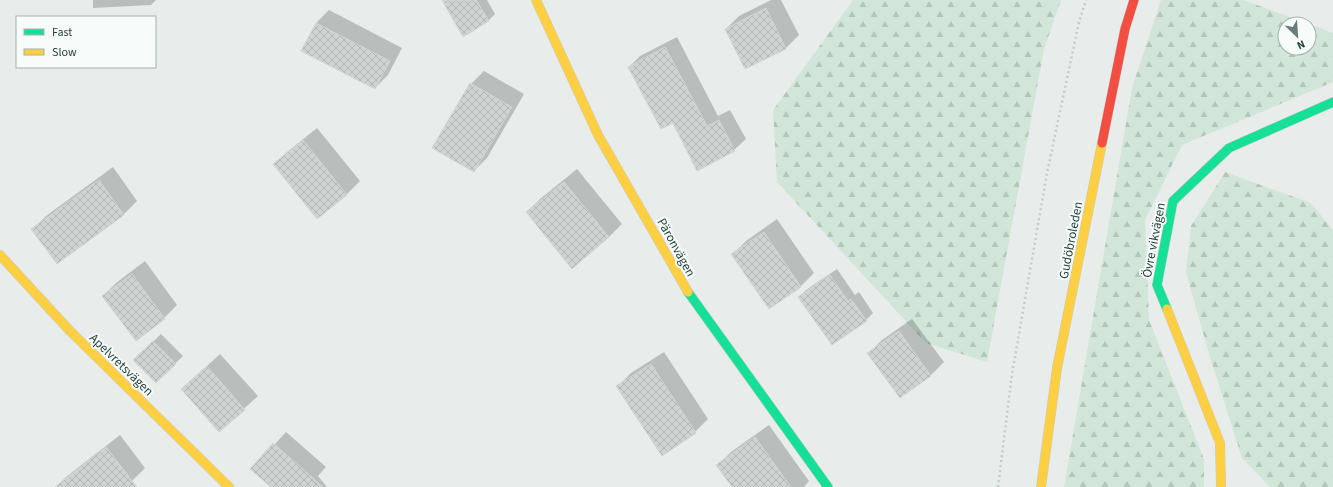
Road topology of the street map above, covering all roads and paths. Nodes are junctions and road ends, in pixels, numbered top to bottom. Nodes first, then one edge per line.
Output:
1 (536, 0) edge
2 (1086, 0) edge
3 (1134, 0) edge
4 (1333, 102) edge
5 (0, 255) edge
6 (230, 487) edge
7 (828, 487) edge
8 (998, 487) edge
9 (1041, 487) edge
10 (1221, 487) edge

1 - 7 street, Päronvägen
2 - 8 path
3 - 9 street, Gudöbroleden
4 - 10 street, Övre vikvägen
5 - 6 street, Apelvretsvägen

